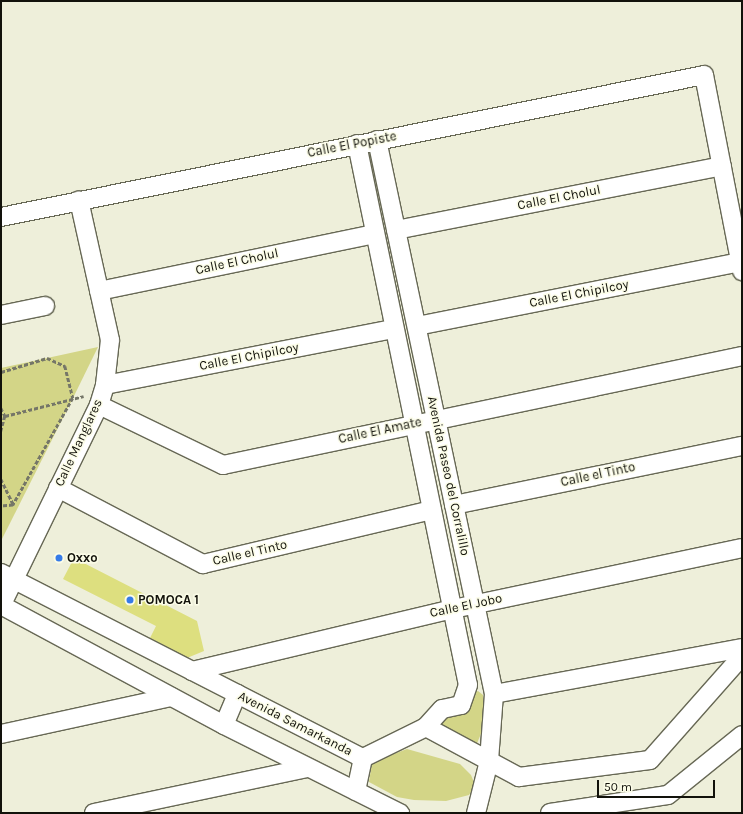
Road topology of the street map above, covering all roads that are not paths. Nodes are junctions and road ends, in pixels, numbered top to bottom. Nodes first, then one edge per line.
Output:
1 (377, 140) junction
2 (357, 144) junction
3 (722, 166) junction
4 (80, 200) junction
5 (1, 217) edge
6 (396, 230) junction
7 (375, 234) junction
8 (741, 267) edge
9 (99, 291) junction
10 (45, 306) dead end
11 (1, 315) edge
12 (417, 326) junction
13 (394, 329) junction
14 (742, 356) edge
15 (105, 386) junction
16 (99, 405) junction
17 (436, 419) junction
18 (414, 424) junction
19 (742, 446) edge
20 (58, 488) junction
21 (454, 505) junction
22 (432, 510) junction
23 (742, 548) edge
24 (7, 577) edge
25 (475, 604) junction
26 (1, 606) edge
27 (452, 609) junction
28 (742, 648) edge
29 (742, 656) edge
30 (192, 671) junction
31 (238, 694) junction
32 (494, 694) junction
33 (171, 697) junction
34 (224, 725) junction
35 (426, 727) junction
36 (1, 734) edge
37 (742, 735) edge
38 (363, 758) junction
39 (489, 761) junction
40 (307, 768) junction
41 (356, 791) junction
42 (94, 813) edge
43 (400, 813) edge
44 (476, 813) edge
45 (550, 813) edge

1 - 2 street, Calle El Popiste
1 - 3 street, Calle El Popiste
1 - 6 street, Avenida Paseo del Corralillo
2 - 4 street, Calle El Popiste
2 - 7 street, Avenida Paseo del Corralillo
3 - 6 street, Calle El Cholul
3 - 8 street
4 - 5 street, Calle El Popiste
4 - 9 street, Calle Manglares
6 - 12 street, Avenida Paseo del Corralillo
7 - 9 street, Calle El Cholul
7 - 13 street, Avenida Paseo del Corralillo
8 - 12 street, Calle El Chipilcoy
9 - 15 street, Calle Manglares
10 - 11 street
12 - 17 street, Avenida Paseo del Corralillo
13 - 15 street, Calle El Chipilcoy
13 - 18 street, Avenida Paseo del Corralillo
14 - 17 street, Calle El Amate
15 - 16 street, Calle Manglares
16 - 18 street, Calle El Amate
16 - 20 street, Calle Manglares
17 - 18 street, Calle El Amate
17 - 21 street, Avenida Paseo del Corralillo
18 - 22 street, Avenida Paseo del Corralillo
19 - 21 street, Calle el Tinto
20 - 22 street, Calle el Tinto
20 - 24 street, Calle Manglares
21 - 25 street, Avenida Paseo del Corralillo
22 - 27 street, Avenida Paseo del Corralillo
23 - 25 street, Calle El Jobo
24 - 26 street, Calle Manglares
24 - 30 street, Avenida Samarkanda
25 - 27 street, Calle El Jobo
25 - 32 street, Avenida Paseo del Corralillo
26 - 33 street
27 - 30 street, Calle El Jobo
27 - 35 street, Avenida Paseo del Corralillo
28 - 32 street
29 - 39 street
30 - 31 street, Avenida Samarkanda
31 - 34 street
31 - 38 street, Avenida Samarkanda
32 - 39 street, Avenida Paseo del Corralillo
33 - 34 street
33 - 36 street
34 - 40 street
35 - 38 street, Avenida Samarkanda
35 - 39 street
37 - 45 street
38 - 41 street
39 - 44 street, Avenida Paseo del Corralillo
40 - 41 street
40 - 42 street
41 - 43 street

